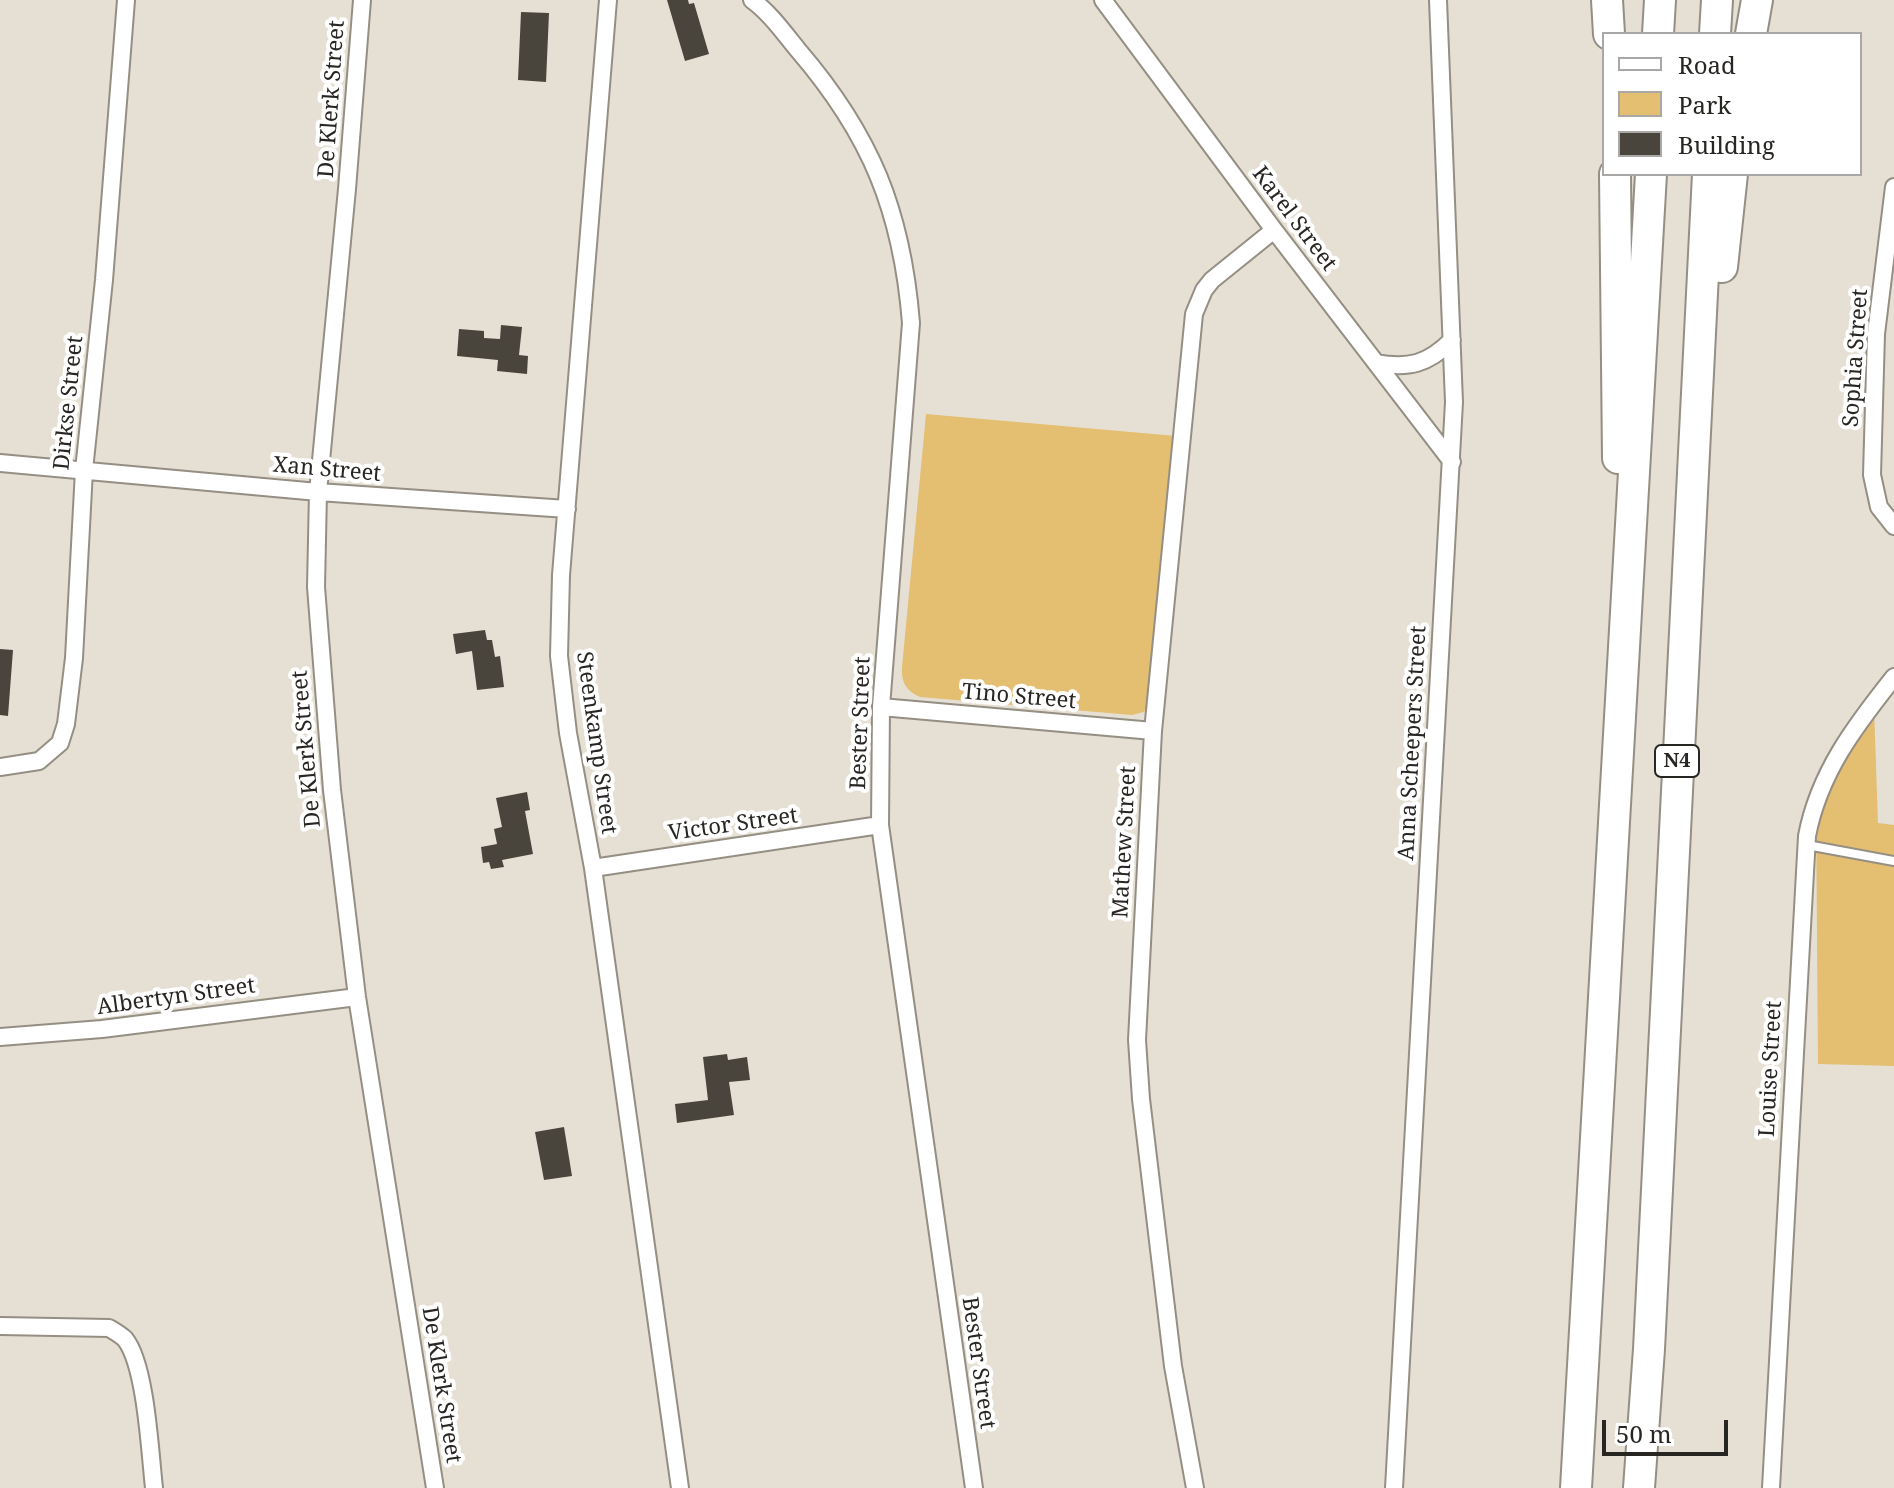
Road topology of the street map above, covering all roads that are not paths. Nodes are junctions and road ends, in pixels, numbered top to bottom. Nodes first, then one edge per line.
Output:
1 (126, 0) edge
2 (362, 0) edge
3 (608, 0) edge
4 (752, 0) edge
5 (1103, 0) edge
6 (1438, 0) edge
7 (1607, 0) edge
8 (1660, 0) edge
9 (1717, 0) edge
10 (1757, 0) edge
11 (1609, 32) edge
12 (1658, 32) edge
13 (1715, 32) edge
14 (1751, 32) edge
15 (1615, 176) edge
16 (1651, 176) edge
17 (1708, 176) edge
18 (1732, 176) edge
19 (1894, 187) edge
20 (1274, 230) junction
21 (1452, 340) junction
22 (1376, 363) junction
23 (1452, 462) junction
24 (0, 463) edge
25 (84, 470) junction
26 (318, 492) junction
27 (567, 509) junction
28 (1894, 526) edge
29 (1894, 677) edge
30 (1623, 688) junction
31 (1680, 703) junction
32 (881, 707) junction
33 (1153, 731) junction
34 (0, 767) edge
35 (880, 825) junction
36 (1806, 845) junction
37 (1894, 861) edge
38 (593, 868) junction
39 (357, 997) junction
40 (0, 1037) edge
41 (0, 1326) edge
42 (154, 1488) edge
43 (435, 1488) edge
44 (680, 1488) edge
45 (974, 1488) edge
46 (1195, 1488) edge
47 (1394, 1488) edge
48 (1576, 1488) edge
49 (1639, 1488) edge
50 (1771, 1488) edge

1 - 25 street, Dirkse Street
2 - 26 street, De Klerk Street
3 - 27 street, Steenkamp Street
4 - 32 street, Bester Street
5 - 20 street, Karel Street
6 - 21 street, Anna Scheepers Street
7 - 11 highway
8 - 12 highway
9 - 13 highway
10 - 14 highway
15 - 30 highway
16 - 30 highway
17 - 31 highway, N4
18 - 31 highway
19 - 28 street, Sophia Street
20 - 22 street, Karel Street
20 - 33 street, Mathew Street
21 - 22 street
21 - 23 street, Anna Scheepers Street
22 - 23 street, Karel Street
23 - 47 street, Anna Scheepers Street
24 - 25 street, Xan Street
25 - 26 street, Xan Street
25 - 34 street, Dirkse Street
26 - 27 street, Xan Street
26 - 39 street, De Klerk Street
27 - 38 street, Steenkamp Street
29 - 36 street, Louise Street
30 - 48 highway
31 - 49 highway, N4
32 - 33 street, Tino Street
32 - 35 street, Bester Street
33 - 46 street, Mathew Street
35 - 38 street, Victor Street
35 - 45 street, Bester Street
36 - 37 lane
36 - 50 street, Louise Street
38 - 44 street, Steenkamp Street
39 - 40 street, Albertyn Street
39 - 43 street, De Klerk Street
41 - 42 street

